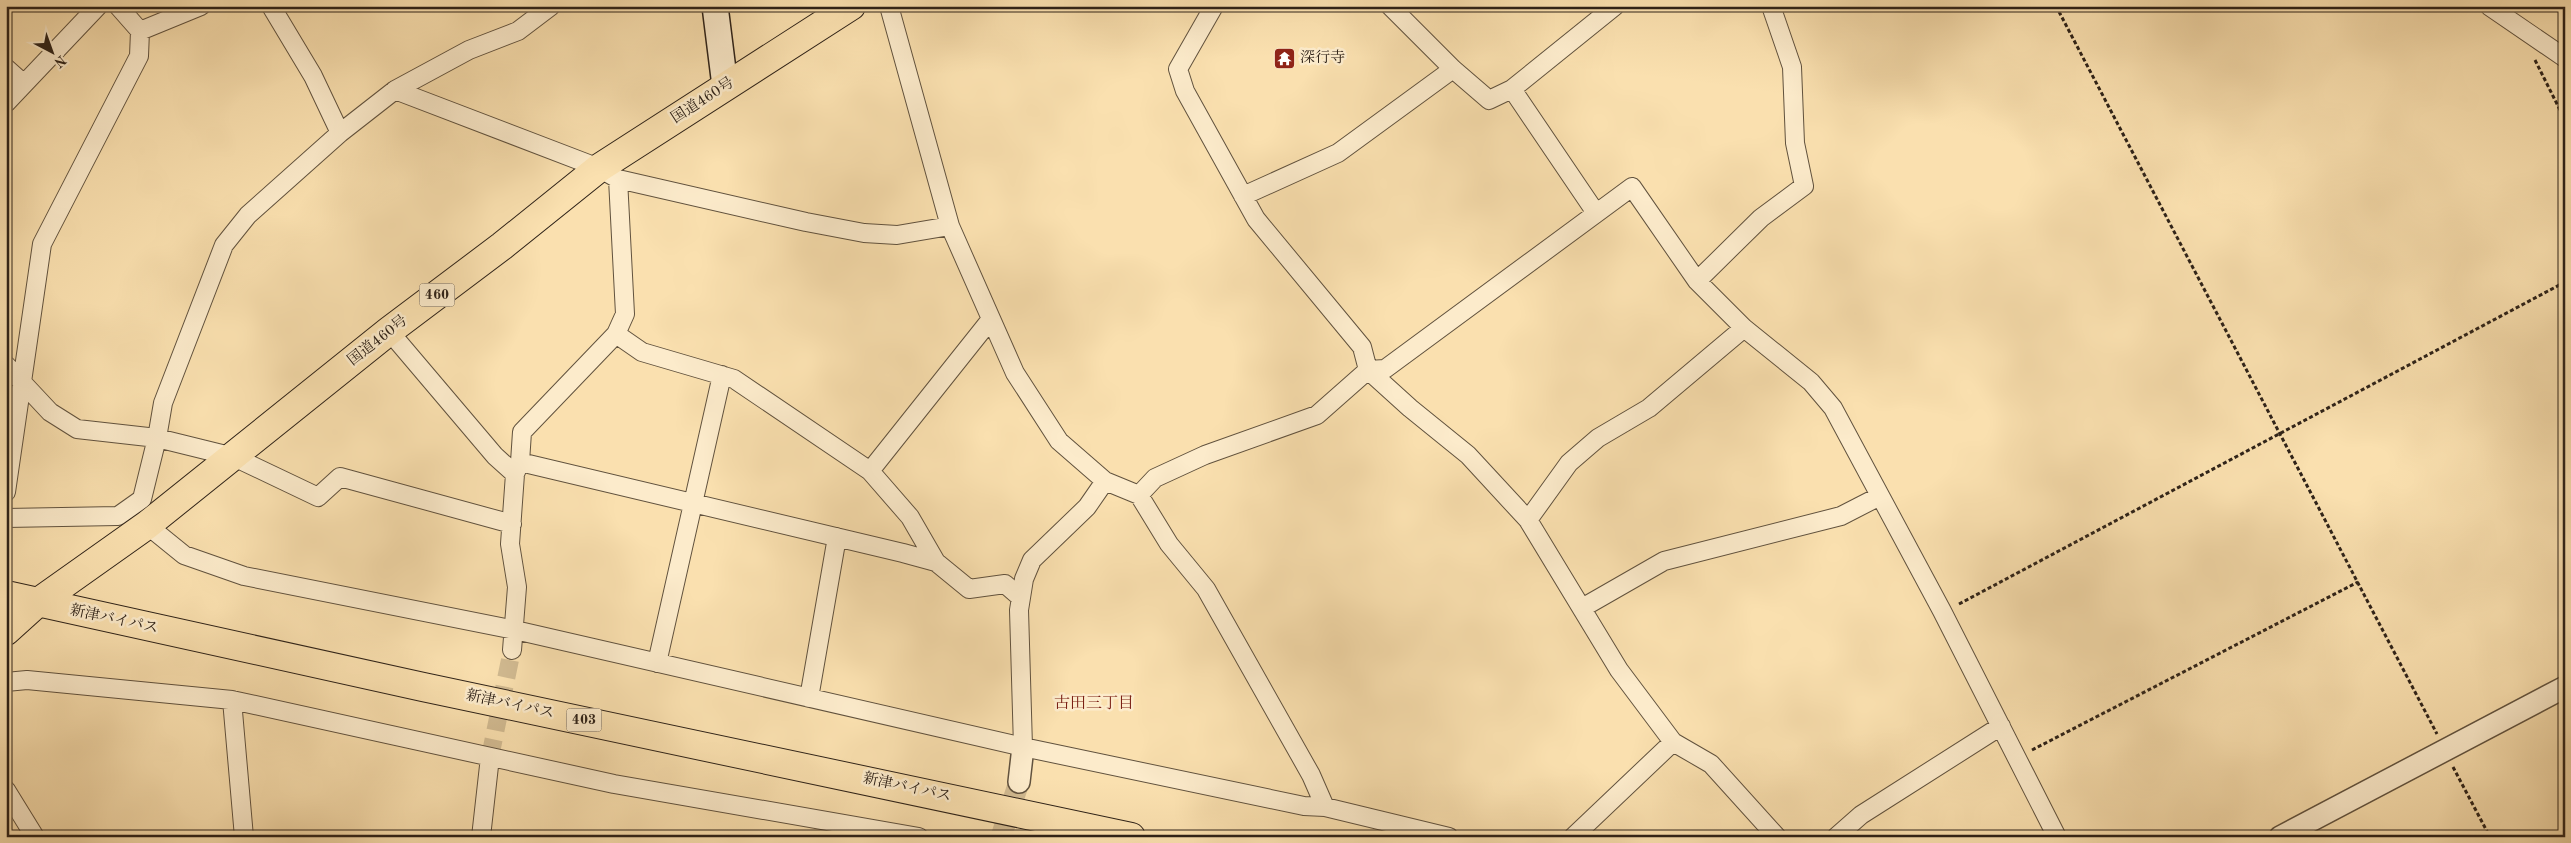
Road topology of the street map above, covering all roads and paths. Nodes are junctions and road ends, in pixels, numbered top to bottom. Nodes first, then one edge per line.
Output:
1 (98, 6) edge
2 (118, 6) edge
3 (201, 6) edge
4 (270, 6) edge
5 (551, 6) edge
6 (715, 6) edge
7 (851, 6) edge
8 (889, 6) edge
9 (1214, 6) edge
10 (1390, 6) edge
11 (1615, 6) edge
12 (1771, 6) edge
13 (2056, 6) edge
14 (2489, 6) edge
15 (140, 31) junction
16 (2565, 58) edge
17 (2534, 59) dead end
18 (6, 68) edge
19 (1453, 69) junction
20 (24, 84) junction
21 (724, 86) junction
22 (1512, 89) junction
23 (395, 90) junction
24 (6, 103) edge
25 (2565, 120) edge
26 (340, 133) junction
27 (608, 174) junction
28 (1243, 196) junction
29 (1596, 214) junction
30 (950, 226) junction
31 (1697, 281) junction
32 (2565, 282) edge
33 (991, 319) junction
34 (1744, 328) junction
35 (389, 332) junction
36 (616, 334) junction
37 (6, 365) edge
38 (1368, 370) junction
39 (722, 375) junction
40 (24, 382) junction
41 (2280, 435) junction
42 (157, 438) junction
43 (234, 457) junction
44 (518, 468) junction
45 (870, 471) junction
46 (1105, 481) junction
47 (6, 492) edge
48 (1138, 495) junction
49 (1880, 496) junction
50 (694, 504) junction
51 (6, 518) edge
52 (1528, 520) junction
53 (512, 524) junction
54 (147, 526) junction
55 (837, 537) junction
56 (936, 562) junction
57 (2358, 582) junction
58 (6, 595) edge
59 (1020, 597) junction
60 (37, 603) junction
61 (1582, 608) junction
62 (1942, 611) junction
63 (515, 630) junction
64 (6, 631) edge
65 (512, 650) tunnel mouth
66 (657, 663) junction
67 (6, 682) edge
68 (2565, 688) edge
69 (809, 698) junction
70 (232, 700) junction
71 (2001, 726) junction
72 (1673, 742) junction
73 (1023, 747) junction
74 (2445, 750) junction
75 (490, 757) junction
76 (2017, 757) junction
77 (1019, 782) tunnel mouth
78 (6, 790) edge
79 (1325, 807) junction
80 (35, 837) edge
81 (244, 837) edge
82 (481, 837) edge
83 (918, 837) edge
84 (1130, 837) edge
85 (1449, 837) edge
86 (1573, 837) edge
87 (1777, 837) edge
88 (1836, 837) edge
89 (2057, 837) edge
90 (2280, 837) edge
91 (2490, 837) edge

1 - 20 street
2 - 15 street
3 - 15 street
4 - 26 street
5 - 23 street
6 - 21 main road
7 - 21 main road, 国道460号 / 460
8 - 30 street
9 - 28 street
10 - 19 street
11 - 22 street
12 - 31 street
13 - 41 path
14 - 16 street
15 - 40 street
17 - 25 path
18 - 20 street
19 - 22 street
19 - 28 street
20 - 24 street
21 - 27 main road, 国道460号 / 460
22 - 29 street
23 - 26 street
23 - 27 street
26 - 42 street
27 - 30 street
27 - 35 main road, 国道460号 / 460
27 - 36 street
28 - 38 street
29 - 31 street
29 - 38 street
30 - 33 street
31 - 34 street
32 - 41 path
33 - 45 street
33 - 46 street
34 - 49 street
34 - 52 street
35 - 43 main road, 国道460号 / 460
35 - 44 street
36 - 39 street
36 - 44 street
37 - 40 street
38 - 48 street
38 - 52 street
39 - 45 street
39 - 50 street
40 - 42 street
40 - 47 street
41 - 57 path
41 - 62 path
42 - 43 street
42 - 51 street
43 - 53 street
43 - 54 main road, 国道460号 / 460
44 - 50 street
44 - 53 street
45 - 56 street
46 - 48 street
46 - 59 street
48 - 79 street
49 - 61 street
49 - 62 street
50 - 55 street
50 - 66 street
52 - 61 street
53 - 63 street
54 - 60 main road, 国道460号 / 460
54 - 63 street
55 - 56 street
55 - 69 street
56 - 59 street
57 - 74 path
57 - 76 path
58 - 60 main road, 403
59 - 73 street
60 - 64 main road, 国道460号
60 - 84 main road, 新津バイパス / 403
61 - 72 street
62 - 71 street
63 - 65 street
63 - 66 street
66 - 69 street
67 - 70 street
68 - 74 street
69 - 73 street
70 - 75 street
70 - 81 street
71 - 76 street
71 - 88 street
72 - 86 street
72 - 87 street
73 - 77 street
73 - 79 street
74 - 90 street
74 - 91 path
75 - 82 street
75 - 83 street
76 - 89 street
78 - 80 street
79 - 85 street

